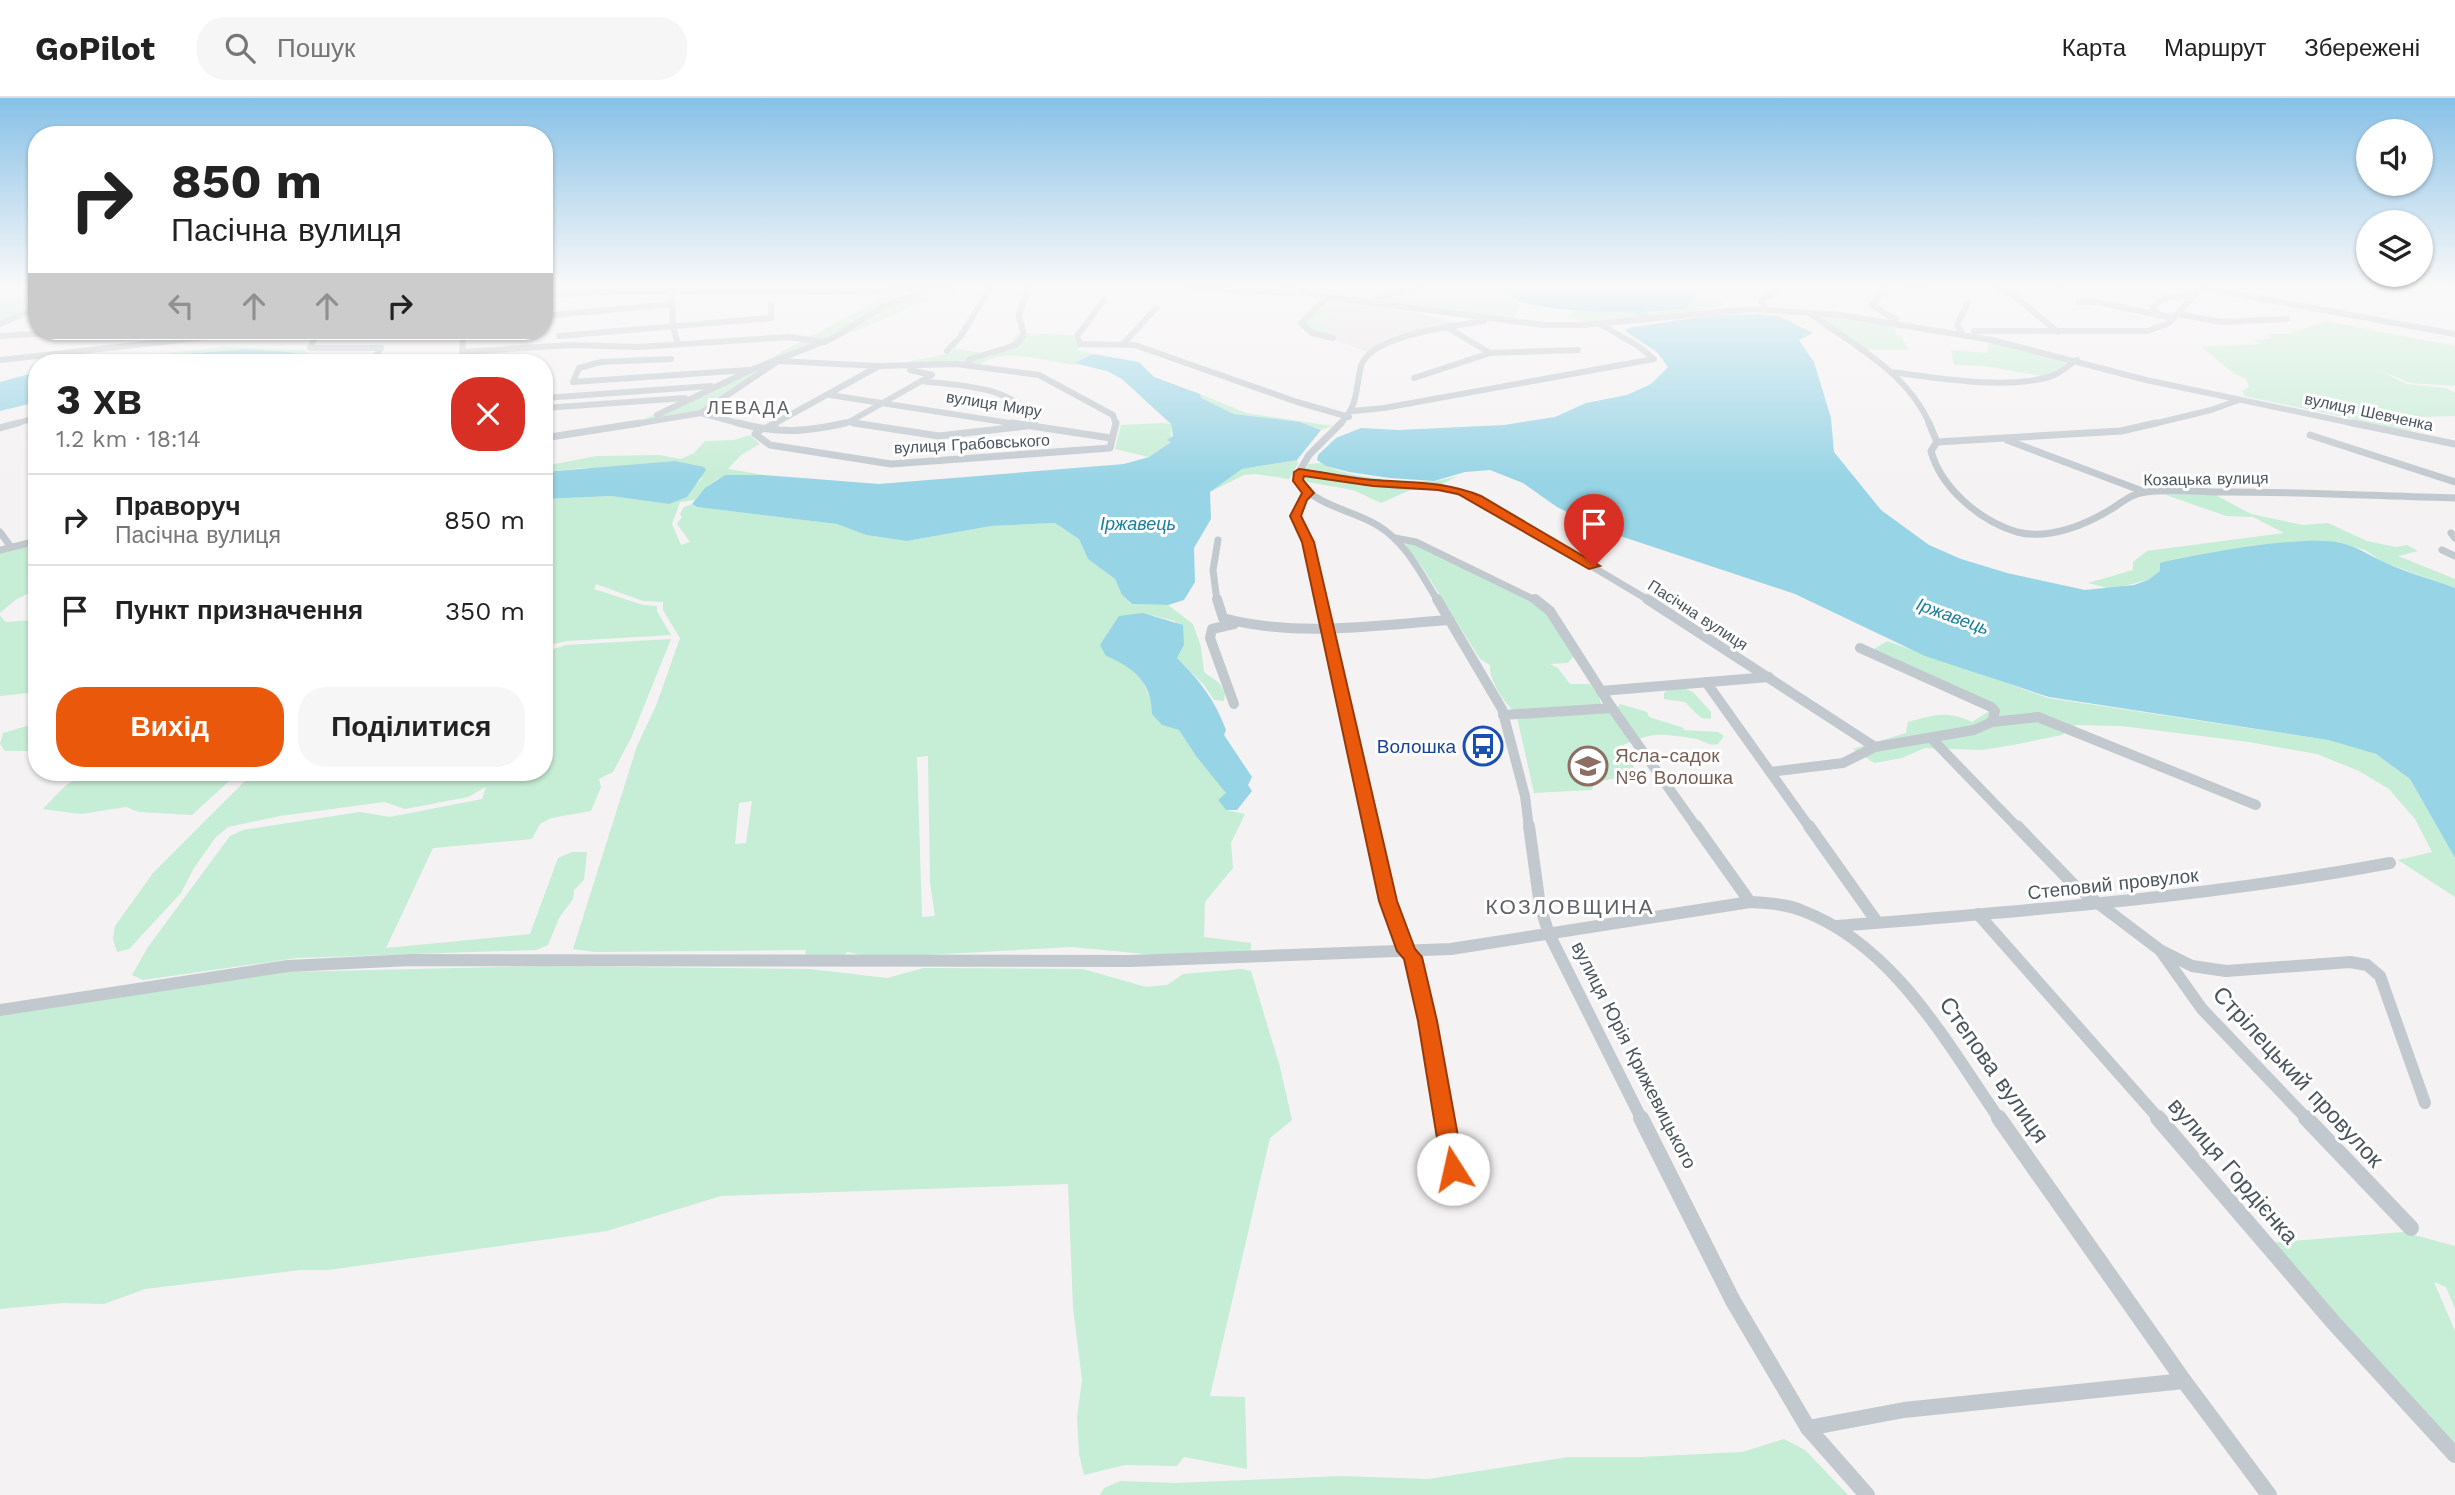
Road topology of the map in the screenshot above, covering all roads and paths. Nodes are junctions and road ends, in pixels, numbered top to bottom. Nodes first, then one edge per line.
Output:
1 (800, 352) edge
2 (996, 352) edge
3 (1151, 352) edge
4 (1369, 352) edge
5 (1514, 352) edge
6 (1646, 352) edge
7 (1864, 352) edge
8 (2048, 352) edge
9 (1490, 353) joint
10 (28, 357) edge
11 (671, 359) dead end
12 (0, 360) edge
13 (2077, 360) junction
14 (778, 361) junction
15 (971, 363) junction
16 (879, 366) junction
17 (751, 370) junction
18 (1892, 372) junction
19 (1414, 378) dead end
20 (922, 382) junction
21 (718, 386) junction
22 (830, 395) junction
23 (553, 397) edge
24 (691, 398) junction
25 (2241, 399) junction
26 (886, 402) junction
27 (553, 407) edge
28 (701, 413) junction
29 (1351, 414) junction
30 (28, 420) edge
31 (645, 421) junction
32 (849, 422) junction
33 (1035, 425) junction
34 (0, 428) edge
35 (762, 429) junction
36 (2310, 435) dead end
37 (553, 436) edge
38 (1111, 438) junction
39 (2000, 438) junction
40 (1937, 442) junction
41 (2455, 444) edge
42 (1299, 472) junction
43 (2455, 482) edge
44 (2145, 492) junction
45 (1308, 493) junction
46 (2455, 498) edge
47 (0, 532) edge
48 (1394, 537) junction
49 (1218, 540) dead end
50 (28, 543) edge
51 (11, 547) junction
52 (0, 550) edge
53 (2442, 550) dead end
54 (2455, 556) edge
55 (1450, 620) junction
56 (1237, 623) junction
57 (1326, 627) junction
58 (1860, 648) dead end
59 (1769, 677) junction
60 (1706, 682) junction
61 (1601, 691) junction
62 (1234, 704) dead end
63 (1612, 708) junction
64 (1503, 715) junction
65 (1992, 722) junction
66 (1931, 738) junction
67 (1875, 747) junction
68 (1770, 772) junction
69 (2256, 805) dead end
70 (2389, 863) dead end
71 (1750, 902) junction
72 (2099, 905) junction
73 (1978, 914) junction
74 (1877, 922) junction
75 (1838, 926) junction
76 (1549, 934) junction
77 (2160, 950) junction
78 (1406, 951) junction
79 (0, 1010) edge
80 (2425, 1103) dead end
81 (1453, 1169) dead end
82 (2411, 1228) dead end
83 (2184, 1381) junction
84 (1808, 1428) junction
85 (2455, 1455) edge
86 (1867, 1495) edge
87 (2269, 1495) edge

1 - 14 street
2 - 15 street
3 - 29 street
4 - 29 street
5 - 9 street
6 - 29 street
7 - 18 street, Козацька вулиця
8 - 13 street, вулиця Шевченка
9 - 19 street
10 - 12 street
11 - 17 street
13 - 18 street, Козацька вулиця
13 - 25 street, вулиця Шевченка
14 - 16 street
14 - 17 street
14 - 28 street
15 - 16 street
15 - 38 street
16 - 20 street
16 - 22 street
17 - 21 street
18 - 40 street, Козацька вулиця
20 - 26 street
20 - 33 street
21 - 23 street
21 - 24 street
22 - 26 street, вулиця Миру
22 - 35 street
24 - 27 street
24 - 31 street
25 - 39 street
25 - 41 street, вулиця Шевченка
26 - 32 street
26 - 33 street, вулиця Миру
28 - 31 street
28 - 35 street
29 - 42 street
30 - 34 street
31 - 37 street
32 - 33 street
32 - 35 street
33 - 38 street, вулиця Миру
35 - 38 street, вулиця Грабовського
36 - 43 street
39 - 40 street
39 - 44 street
40 - 44 street, Козацька вулиця
42 - 45 street
42 - 59 street, Пасічна вулиця
44 - 46 street, Козацька вулиця
45 - 48 street, вулиця Юрія Крижевицького
45 - 57 street
47 - 51 street
48 - 55 street, вулиця Юрія Крижевицького
48 - 61 street, вулиця Юрія Крижевицького
49 - 56 street
50 - 51 street
51 - 52 street
53 - 54 street
55 - 57 street
55 - 64 street, вулиця Юрія Крижевицького
56 - 57 street
56 - 62 street
57 - 78 street
58 - 65 street
59 - 60 street
59 - 67 street, Пасічна вулиця
60 - 61 street
60 - 68 street
61 - 63 street, вулиця Юрія Крижевицького
63 - 64 street
63 - 71 street, вулиця Юрія Крижевицького
64 - 76 street, вулиця Юрія Крижевицького
65 - 66 street
65 - 69 street
66 - 67 street
66 - 72 street, Стрілецький провулок
67 - 68 street
68 - 74 street
70 - 72 street, Степовий провулок
71 - 75 street, Степова вулиця
71 - 76 street, Степова вулиця
72 - 73 street, Степовий провулок
72 - 77 street, Стрілецький провулок
73 - 74 street, Степовий провулок
73 - 85 street, вулиця Гордієнка
74 - 75 street, Степовий провулок
75 - 83 street, Степова вулиця
76 - 78 street, Степова вулиця
76 - 84 street, вулиця Юрія Крижевицького
77 - 80 street, Стрілецький провулок
77 - 82 street, Стрілецький провулок
78 - 79 street, Степова вулиця
78 - 81 street
83 - 84 street
83 - 87 street, Степова вулиця
84 - 86 street, вулиця Юрія Крижевицького

